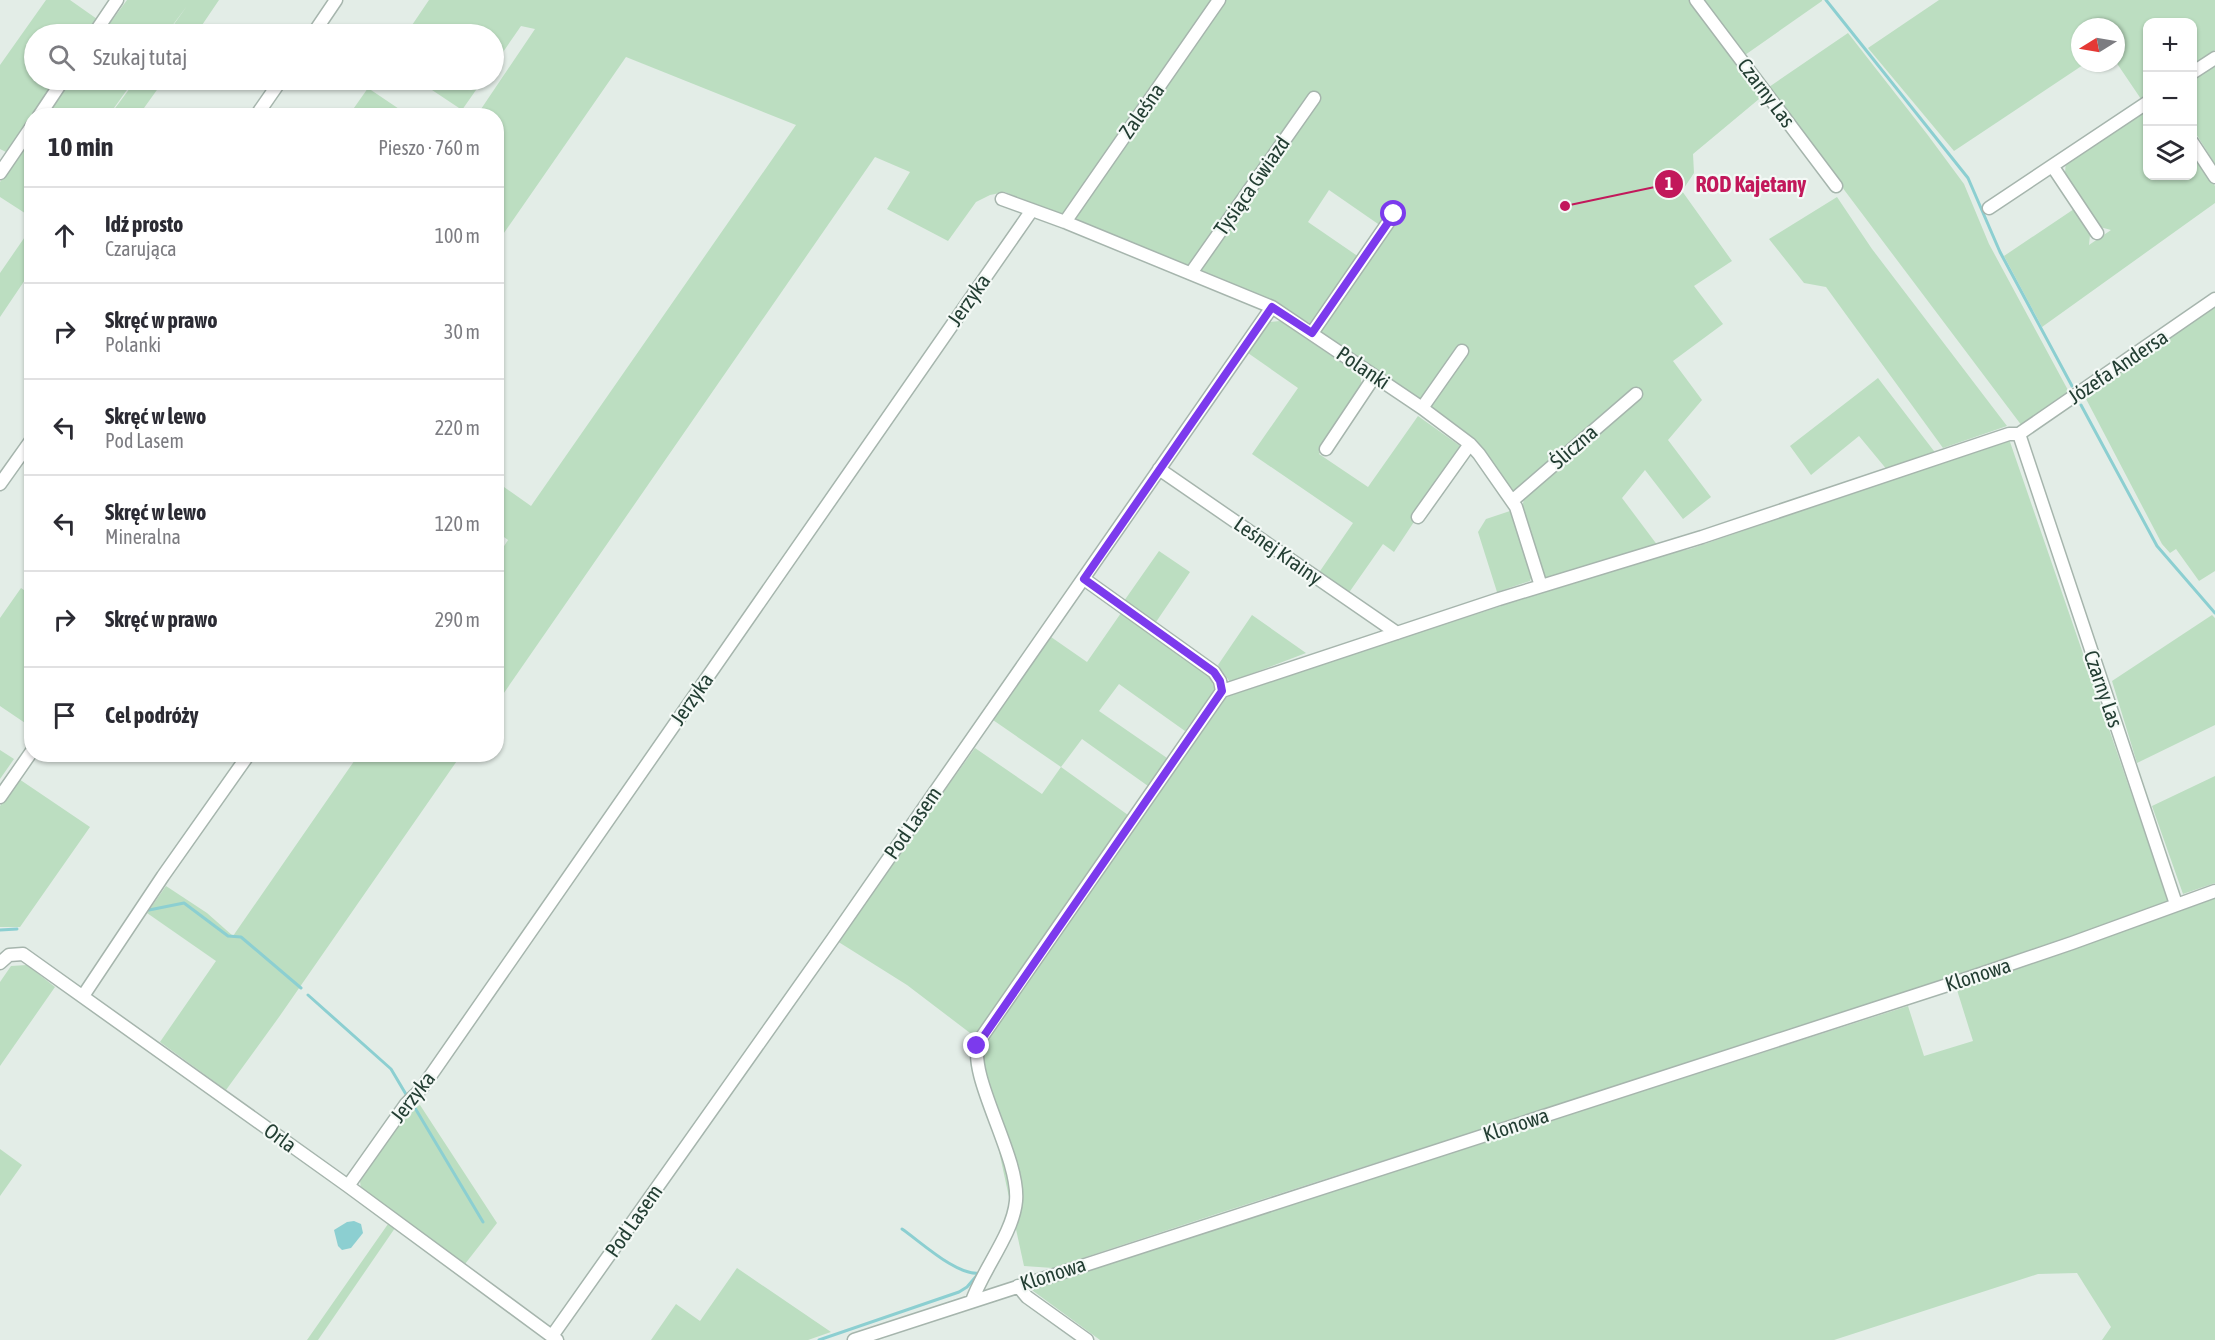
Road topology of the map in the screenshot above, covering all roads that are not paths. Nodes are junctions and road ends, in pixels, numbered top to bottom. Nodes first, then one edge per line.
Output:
1 (117, 0) edge
2 (336, 0) edge
3 (1219, 0) edge
4 (1696, 0) edge
5 (101, 24) edge
6 (320, 24) edge
7 (2215, 58) edge
8 (2194, 72) edge
9 (56, 90) edge
10 (274, 90) edge
11 (1314, 98) dead end
12 (2143, 105) edge
13 (44, 108) edge
14 (262, 108) edge
15 (24, 138) edge
16 (2197, 148) edge
17 (2053, 167) junction
18 (0, 173) edge
19 (2215, 177) edge
20 (1836, 186) dead end
21 (1002, 199) dead end
22 (1989, 208) dead end
23 (1032, 210) junction
24 (1394, 214) dead end
25 (1065, 222) junction
26 (2097, 233) dead end
27 (1191, 273) junction
28 (2215, 299) edge
29 (1272, 307) junction
30 (1312, 333) junction
31 (1462, 351) dead end
32 (1374, 377) junction
33 (1636, 394) dead end
34 (1422, 408) junction
35 (2019, 434) junction
36 (1470, 444) junction
37 (24, 450) edge
38 (1326, 450) dead end
39 (1159, 469) junction
40 (0, 484) edge
41 (1512, 501) junction
42 (1418, 517) dead end
43 (1084, 579) junction
44 (1541, 586) junction
45 (1397, 633) junction
46 (1222, 691) junction
47 (24, 762) edge
48 (243, 762) edge
49 (0, 797) edge
50 (2215, 891) edge
51 (2176, 904) junction
52 (0, 963) edge
53 (83, 996) junction
54 (348, 1186) junction
55 (1018, 1286) junction
56 (972, 1301) junction
57 (554, 1338) edge
58 (854, 1340) edge
59 (1087, 1340) edge

1 - 5 street
2 - 6 street
3 - 25 street, Zaleśna
4 - 20 street, Czarny Las
7 - 8 street
9 - 13 street
10 - 14 street
11 - 27 street, Tysiąca Gwiazd
12 - 17 street
15 - 18 street
16 - 19 street
17 - 22 street
17 - 26 street
21 - 23 street, Polanki
23 - 25 street, Polanki
23 - 54 street, Jerzyka
24 - 30 street
25 - 27 street, Polanki
27 - 29 street, Polanki
28 - 35 street, Józefa Andersa
29 - 30 street, Polanki
29 - 39 street, Pod Lasem
30 - 32 street, Polanki
31 - 34 street
32 - 34 street, Polanki
32 - 38 street
33 - 41 street, Śliczna
34 - 36 street, Polanki
35 - 44 street
35 - 51 street, Czarny Las
36 - 41 street, Polanki
36 - 42 street
37 - 40 street
39 - 43 street, Pod Lasem
39 - 45 street, Leśnej Krainy
41 - 44 street, Polanki
43 - 46 street
43 - 57 street, Pod Lasem
44 - 45 street
45 - 46 street
46 - 56 street
47 - 49 street
48 - 53 street
50 - 51 street
51 - 55 street, Klonowa
52 - 53 street, Orla
53 - 54 street, Orla
54 - 57 street, Orla
55 - 56 street, Klonowa
55 - 59 street
56 - 58 street, Klonowa

